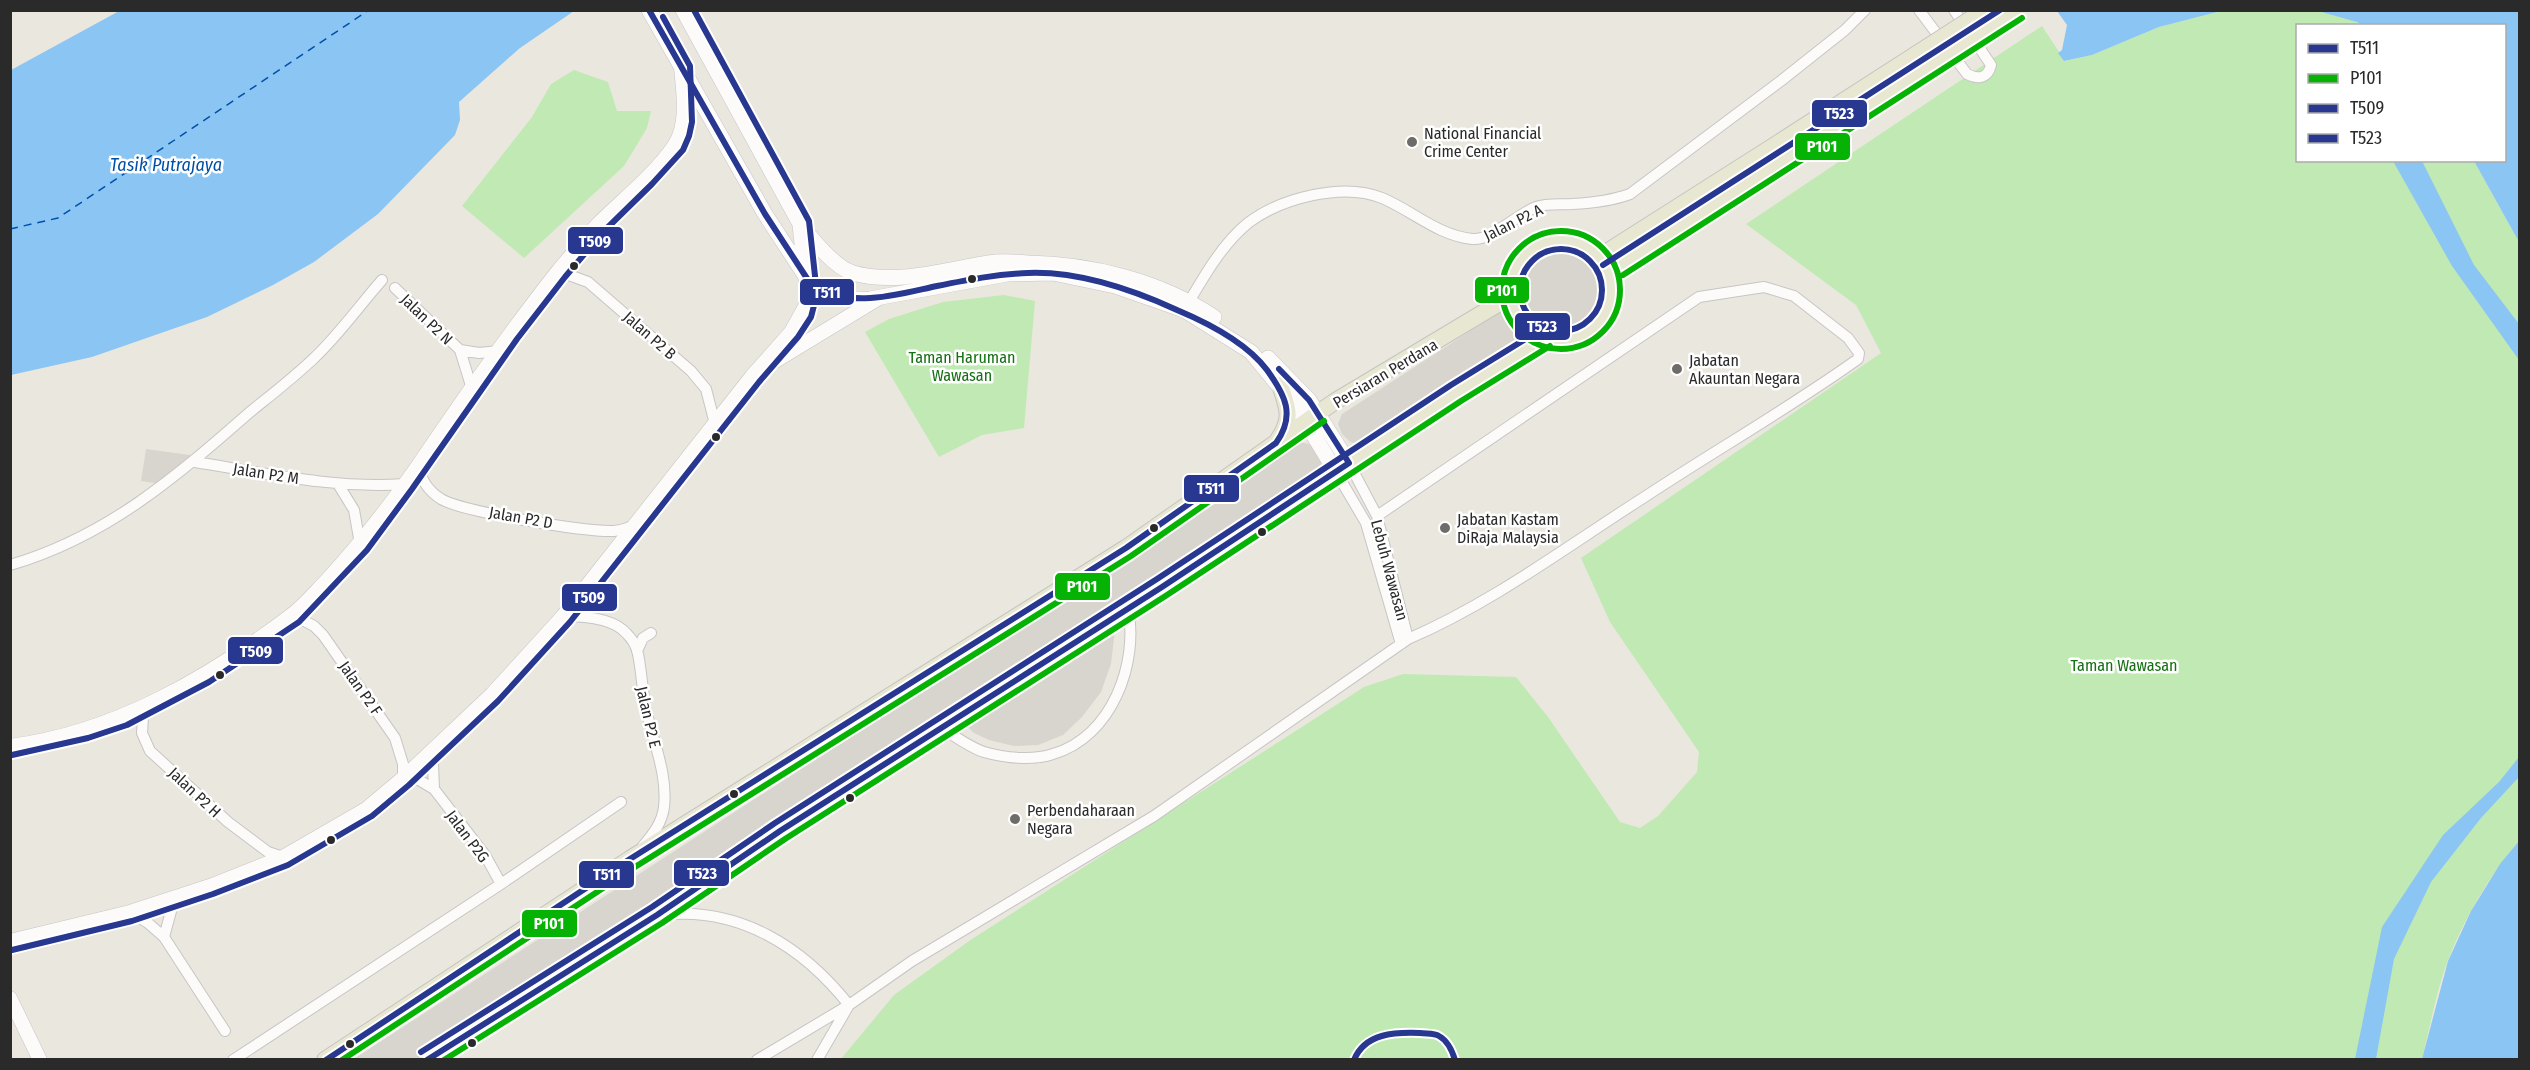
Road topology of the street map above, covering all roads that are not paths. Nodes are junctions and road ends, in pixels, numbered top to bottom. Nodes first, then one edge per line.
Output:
1 (649, 10) edge
2 (683, 10) edge
3 (1865, 10) edge
4 (1919, 10) edge
5 (1954, 10) edge
6 (1985, 10) edge
7 (2017, 10) edge
8 (680, 64) junction
9 (1785, 148) junction
10 (800, 224) junction
11 (1599, 257) junction
12 (1066, 270) junction
13 (558, 272) junction
14 (1608, 273) junction
15 (805, 274) junction
16 (381, 280) dead end
17 (395, 288) dead end
18 (1511, 296) junction
19 (881, 297) junction
20 (1187, 306) junction
21 (1545, 338) junction
22 (460, 350) junction
23 (499, 351) junction
24 (752, 376) junction
25 (1280, 385) junction
26 (472, 389) junction
27 (1312, 418) junction
28 (715, 424) junction
29 (1276, 443) junction
30 (195, 462) junction
31 (417, 466) junction
32 (1343, 468) junction
33 (338, 484) junction
34 (405, 484) junction
35 (1377, 516) junction
36 (641, 519) junction
37 (360, 544) junction
38 (10, 565) edge
39 (1128, 608) junction
40 (293, 615) junction
41 (563, 616) junction
42 (651, 633) dead end
43 (1404, 642) junction
44 (637, 651) junction
45 (148, 703) junction
46 (941, 727) junction
47 (441, 741) junction
48 (10, 746) edge
49 (402, 778) junction
50 (434, 789) junction
51 (621, 802) dead end
52 (283, 857) junction
53 (630, 860) junction
54 (501, 884) junction
55 (181, 896) junction
56 (130, 912) junction
57 (657, 915) junction
58 (164, 937) junction
59 (10, 941) edge
60 (10, 998) edge
61 (849, 1005) junction
62 (225, 1031) dead end
63 (40, 1059) edge
64 (233, 1059) edge
65 (325, 1059) edge
66 (426, 1059) edge
67 (758, 1059) edge
68 (817, 1059) edge

1 - 8 main road, Lebuh Wawasan
2 - 10 main road, Lebuh Wawasan
3 - 20 street, Jalan P2 A
4 - 5 street
6 - 9 main road, bridge
7 - 9 main road, bridge
8 - 13 street
8 - 15 main road, Lebuh Wawasan
9 - 11 main road
9 - 14 main road
10 - 12 main road, Lebuh Wawasan
10 - 15 main road
11 - 14 main road
11 - 18 main road
12 - 19 main road, Lebuh Wawasan
12 - 20 main road, Lebuh Wawasan
13 - 23 street
13 - 28 street, Jalan P2 B
14 - 21 main road
15 - 19 main road, Lebuh Wawasan
15 - 24 street
16 - 30 street
17 - 22 street, Jalan P2 N
18 - 21 main road
18 - 27 main road, Persiaran Perdana
19 - 24 street
20 - 25 main road, Lebuh Wawasan
20 - 27 main road, Lebuh Wawasan
21 - 32 main road
22 - 23 street, Jalan P2 N
22 - 26 street, Jalan P2 N
23 - 26 street
24 - 28 street
25 - 27 main road, Lebuh Wawasan
25 - 29 main road
26 - 31 street
27 - 29 main road, Persiaran Perdana
27 - 32 main road, Lebuh Wawasan
28 - 36 street
29 - 53 main road, Persiaran Perdana
30 - 33 street, Jalan P2 M
30 - 38 street
31 - 34 street
31 - 36 street, Jalan P2 D
32 - 35 street, Lebuh Wawasan
32 - 39 main road
32 - 43 street, Lebuh Wawasan
33 - 34 street, Jalan P2 M
33 - 37 street
34 - 37 street
35 - 43 street, Lebuh Wawasan
35 - 43 street
36 - 41 street
37 - 40 street
39 - 46 main road
39 - 46 street
40 - 45 street
40 - 49 street, Jalan P2 F
41 - 44 street, Jalan P2 E
41 - 47 street
42 - 44 street
43 - 61 street
44 - 53 street, Jalan P2 E
45 - 48 street
45 - 52 street, Jalan P2 H
46 - 57 main road
47 - 49 street
47 - 50 street
49 - 50 street
49 - 52 street
50 - 54 street, Jalan P2G
51 - 54 street
52 - 55 street
53 - 65 main road, Persiaran Perdana
54 - 64 street
55 - 56 street
55 - 58 street
56 - 58 street
56 - 59 street
57 - 61 street
57 - 66 main road
58 - 62 street
60 - 63 street
61 - 67 street
61 - 68 street

